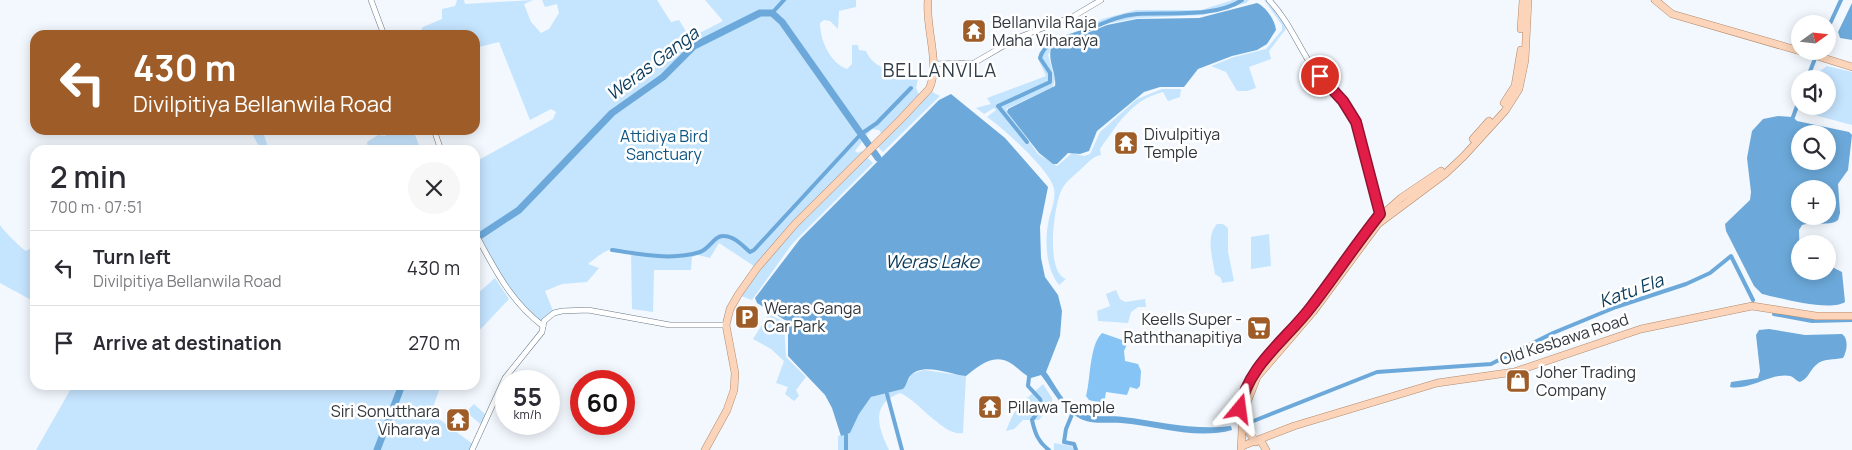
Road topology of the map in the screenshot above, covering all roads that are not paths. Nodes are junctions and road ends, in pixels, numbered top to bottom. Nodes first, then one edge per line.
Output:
1 (371, 0) edge
2 (928, 0) edge
3 (1101, 0) edge
4 (1270, 0) edge
5 (1523, 0) edge
6 (1528, 0) edge
7 (1655, 0) edge
8 (382, 30) edge
9 (1791, 48) edge
10 (1830, 60) edge
11 (933, 64) junction
12 (1852, 67) edge
13 (1463, 154) junction
14 (1382, 216) junction
15 (480, 241) edge
16 (1852, 316) edge
17 (726, 325) junction
18 (543, 326) junction
19 (1243, 422) junction
20 (1258, 441) junction
21 (1240, 449) edge
22 (472, 450) edge
23 (705, 450) edge
24 (1250, 450) edge
25 (1266, 450) edge

1 - 8 street
2 - 11 main road
3 - 11 street
4 - 14 street
5 - 13 main road
6 - 13 main road
7 - 9 main road
10 - 12 main road
11 - 17 main road
13 - 14 main road
14 - 19 main road
14 - 21 main road
15 - 18 street
16 - 20 main road, Old Kesbawa Road
17 - 18 street
17 - 23 main road
18 - 22 street
19 - 20 main road
19 - 21 main road
20 - 21 main road, Old Kesbawa Road
20 - 24 main road, Old Kesbawa Road
20 - 25 main road

